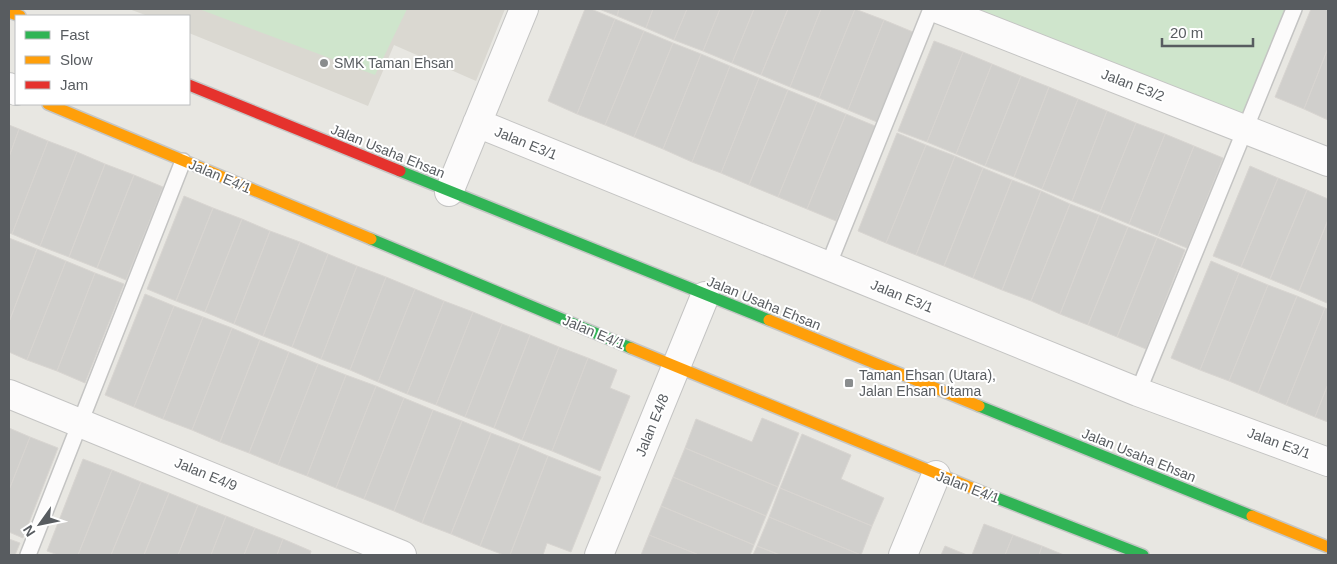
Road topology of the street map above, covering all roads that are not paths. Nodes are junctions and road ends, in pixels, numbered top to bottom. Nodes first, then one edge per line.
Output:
1 (524, 9) edge
2 (931, 9) edge
3 (938, 9) edge
4 (1294, 9) edge
5 (190, 86) edge
6 (50, 105) edge
7 (477, 123) junction
8 (1245, 129) junction
9 (183, 161) junction
10 (1328, 162) edge
11 (449, 192) junction
12 (828, 266) junction
13 (705, 296) junction
14 (676, 366) junction
15 (1138, 392) junction
16 (9, 394) edge
17 (80, 422) junction
18 (1328, 462) edge
19 (936, 475) junction
20 (1328, 547) edge
21 (28, 555) edge
22 (402, 555) edge
23 (599, 555) edge
24 (903, 555) edge
25 (1143, 555) edge

1 - 7 street, Jalan E3/1
2 - 12 lane
3 - 8 street, Jalan E3/2
4 - 8 lane
5 - 11 street, Jalan Usaha Ehsan
6 - 9 street, Jalan E4/1
7 - 11 street, Jalan E3/1
7 - 12 street, Jalan E3/1
8 - 10 street, Jalan E3/2
8 - 15 lane
9 - 14 street, Jalan E4/1
9 - 17 lane
11 - 13 street, Jalan Usaha Ehsan
12 - 15 street, Jalan E3/1
13 - 14 street, Jalan E4/8
13 - 20 street, Jalan Usaha Ehsan
14 - 19 street, Jalan E4/1
14 - 23 street, Jalan E4/8
15 - 18 street, Jalan E3/1
16 - 17 street, Jalan E4/9
17 - 21 lane
17 - 22 street, Jalan E4/9
19 - 24 street
19 - 25 street, Jalan E4/1

